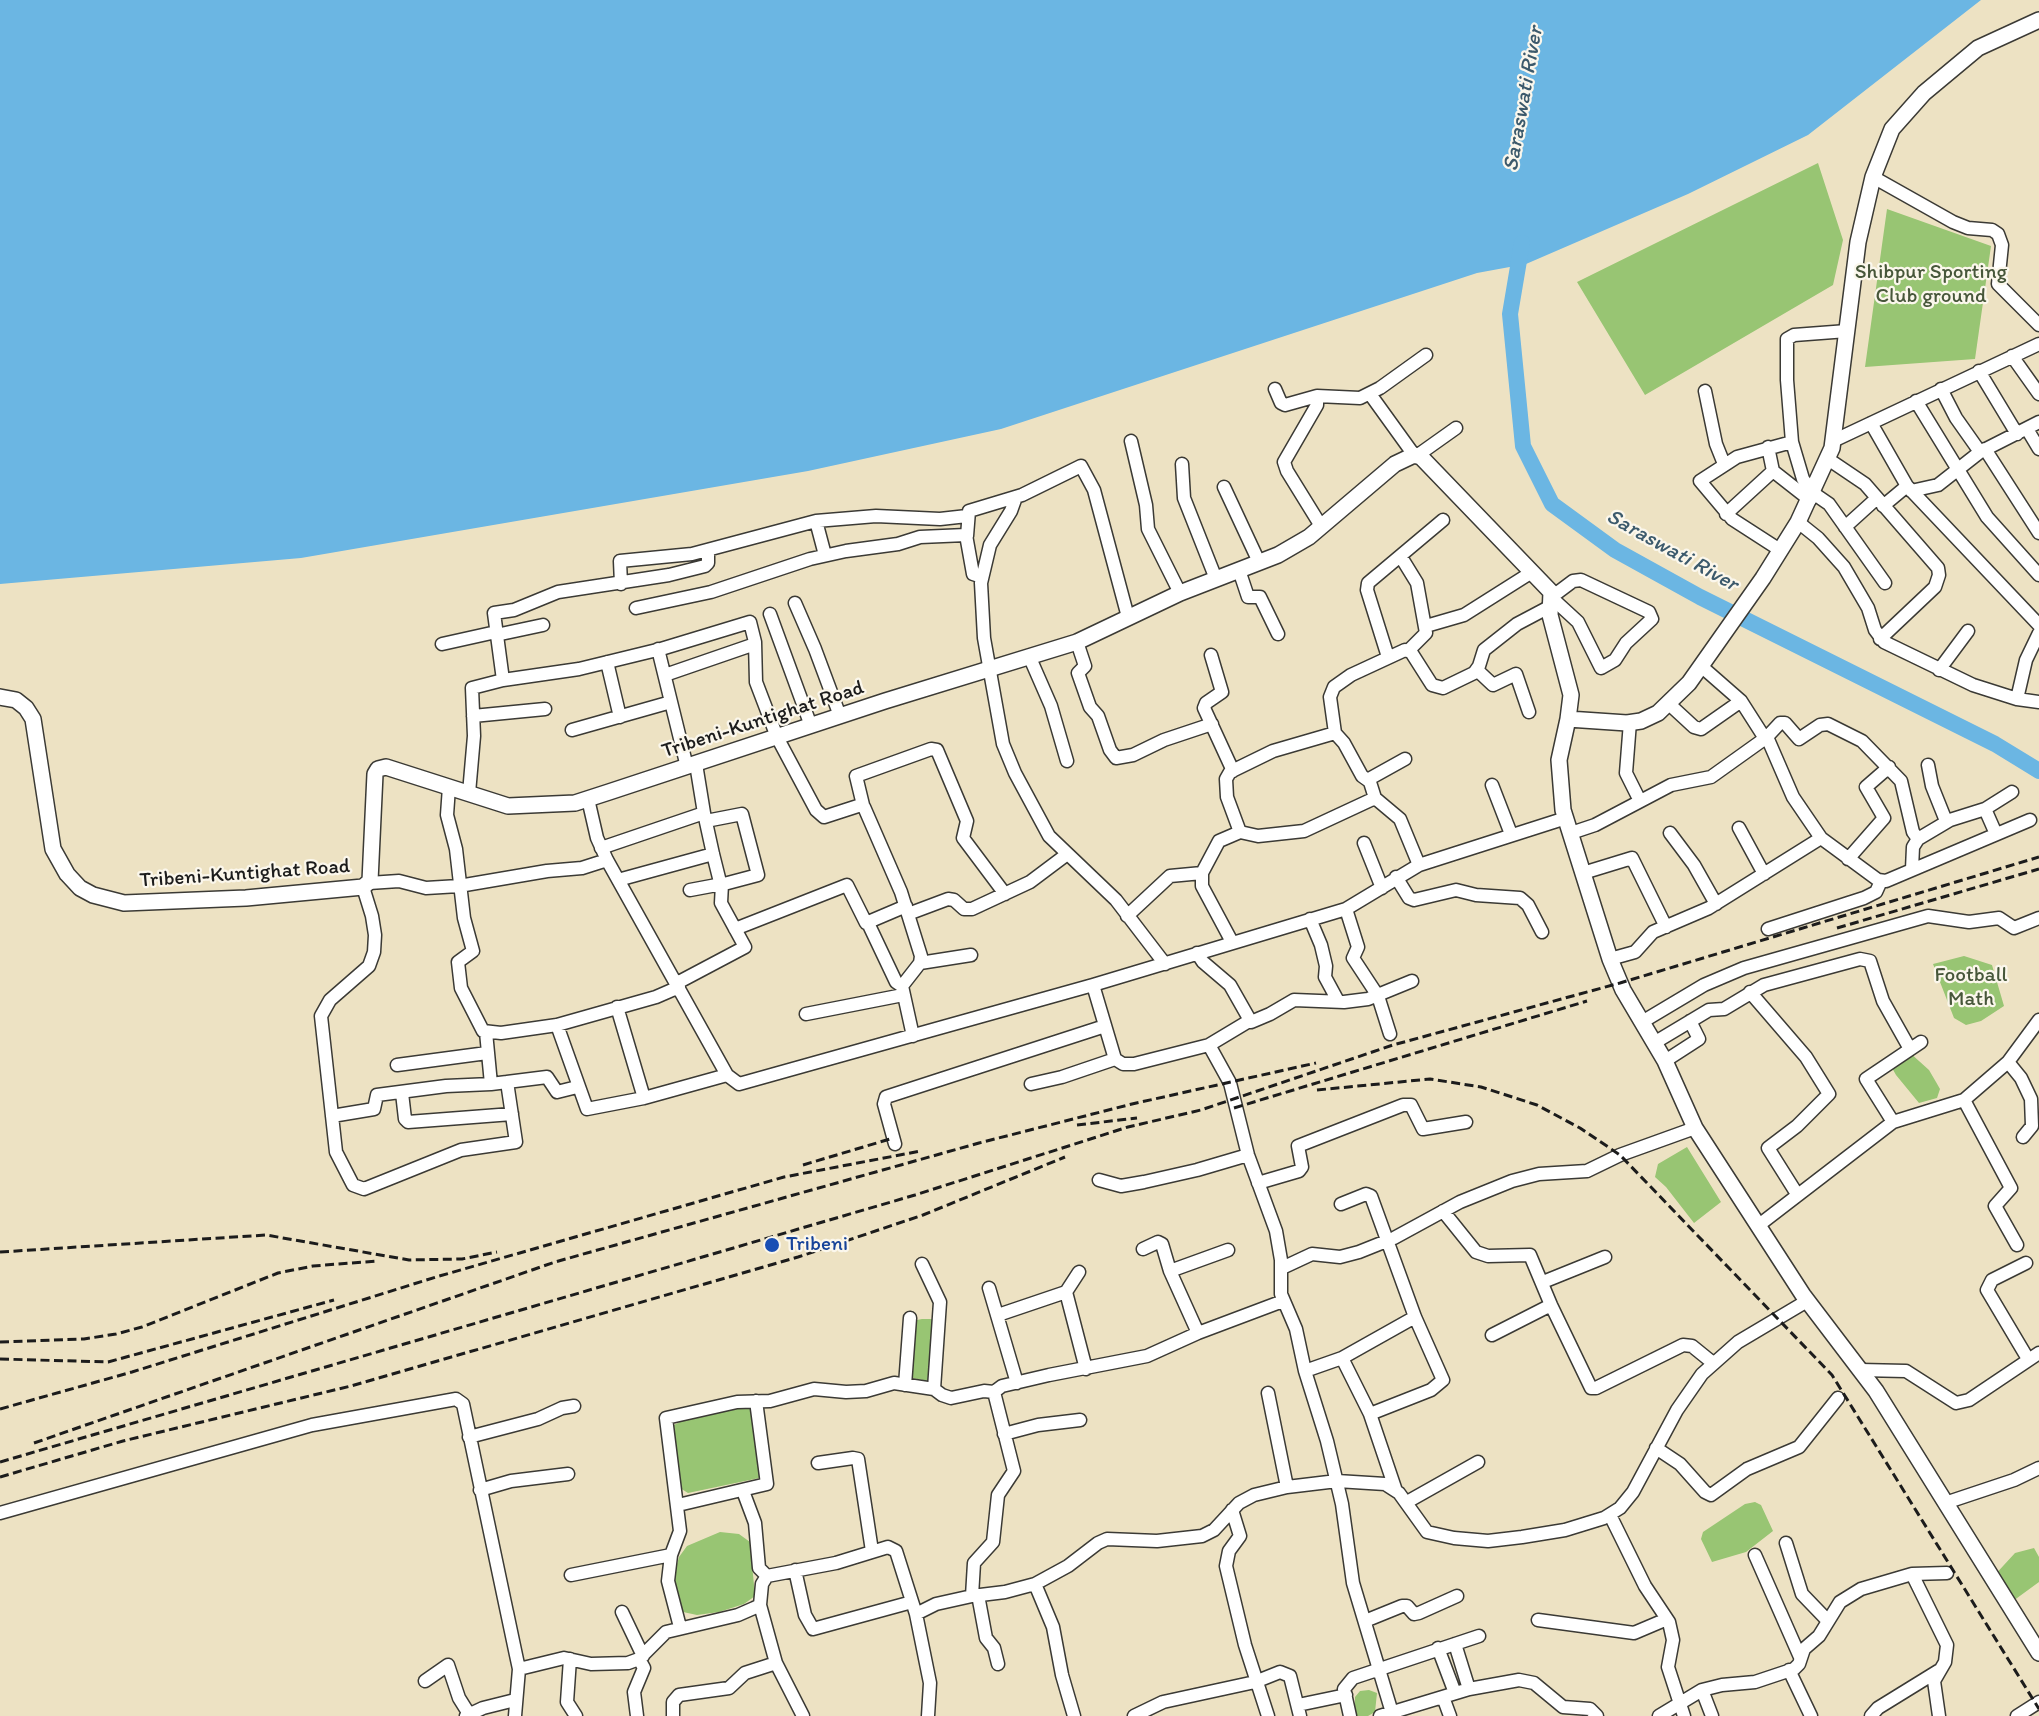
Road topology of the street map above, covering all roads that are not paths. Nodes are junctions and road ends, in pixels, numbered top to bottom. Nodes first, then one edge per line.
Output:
1 (2039, 20) edge
2 (1873, 177) junction
3 (2039, 325) edge
4 (1847, 331) junction
5 (2039, 344) edge
6 (1426, 355) dead end
7 (2012, 356) junction
8 (1979, 371) junction
9 (1275, 389) dead end
10 (1941, 389) junction
11 (1705, 392) dead end
12 (1370, 394) junction
13 (2039, 394) edge
14 (1317, 396) junction
15 (1916, 401) junction
16 (2039, 422) edge
17 (1871, 423) junction
18 (1456, 428) dead end
19 (2022, 431) junction
20 (1131, 441) dead end
21 (1833, 441) junction
22 (1792, 442) junction
23 (1768, 447) junction
24 (2039, 449) edge
25 (1982, 451) junction
26 (1416, 455) junction
27 (1828, 459) junction
28 (1182, 464) dead end
29 (1724, 464) junction
30 (1957, 468) junction
31 (1773, 471) junction
32 (1224, 487) dead end
33 (1909, 488) junction
34 (1812, 496) junction
35 (1016, 497) junction
36 (1880, 502) junction
37 (1726, 514) junction
38 (967, 516) junction
39 (1443, 520) dead end
40 (816, 521) junction
41 (1798, 522) junction
42 (1321, 526) junction
43 (1845, 527) junction
44 (2039, 533) edge
45 (967, 536) junction
46 (708, 550) junction
47 (1780, 550) junction
48 (825, 555) junction
49 (1401, 557) junction
50 (1259, 562) junction
51 (1239, 570) junction
52 (1532, 573) junction
53 (2039, 574) edge
54 (982, 577) junction
55 (1216, 579) junction
56 (1885, 583) dead end
57 (621, 584) junction
58 (1180, 593) junction
59 (1552, 600) junction
60 (795, 603) dead end
61 (636, 608) dead end
62 (770, 614) dead end
63 (1128, 617) junction
64 (543, 625) dead end
65 (2039, 625) edge
66 (1426, 627) junction
67 (1968, 631) dead end
68 (2039, 633) edge
69 (496, 634) junction
70 (1278, 634) dead end
71 (1880, 639) junction
72 (1077, 642) junction
73 (442, 644) dead end
74 (755, 644) junction
75 (658, 650) junction
76 (1408, 651) junction
77 (1211, 655) dead end
78 (1388, 657) junction
79 (1030, 658) junction
80 (607, 662) junction
81 (1701, 666) junction
82 (990, 670) junction
83 (1477, 670) junction
84 (1939, 670) junction
85 (665, 675) junction
86 (503, 680) junction
87 (0, 697) edge
88 (2017, 699) junction
89 (1741, 701) junction
90 (671, 702) junction
91 (2039, 702) edge
92 (1668, 703) junction
93 (545, 709) dead end
94 (1529, 711) dead end
95 (473, 716) junction
96 (840, 716) junction
97 (620, 717) junction
98 (1569, 719) junction
99 (1630, 722) junction
100 (1212, 724) junction
101 (811, 726) junction
102 (572, 730) dead end
103 (1335, 733) junction
104 (777, 737) junction
105 (1766, 737) junction
106 (1405, 759) dead end
107 (1067, 761) dead end
108 (692, 765) junction
109 (1928, 765) dead end
110 (1889, 767) junction
111 (1233, 771) junction
112 (1369, 781) junction
113 (1492, 785) dead end
114 (449, 787) junction
115 (2012, 792) dead end
116 (469, 793) junction
117 (1375, 798) junction
118 (588, 799) junction
119 (1640, 801) junction
120 (863, 806) junction
121 (1984, 808) junction
122 (705, 817) junction
123 (1566, 818) junction
124 (2030, 820) dead end
125 (1946, 821) junction
126 (1738, 828) dead end
127 (1240, 832) junction
128 (1570, 833) junction
129 (1670, 833) dead end
130 (1511, 834) junction
131 (1996, 834) junction
132 (1821, 838) junction
133 (1918, 839) junction
134 (1364, 843) dead end
135 (601, 848) junction
136 (713, 854) junction
137 (1066, 855) junction
138 (1848, 859) junction
139 (607, 860) junction
140 (1419, 865) junction
141 (1912, 869) junction
142 (1202, 873) junction
143 (1583, 873) junction
144 (1764, 874) junction
145 (1396, 877) junction
146 (618, 880) junction
147 (1881, 881) junction
148 (722, 884) junction
149 (366, 885) junction
150 (459, 886) junction
151 (1382, 888) junction
152 (690, 890) dead end
153 (1005, 894) junction
154 (1716, 904) junction
155 (1346, 909) junction
156 (907, 910) junction
157 (1127, 916) junction
158 (2039, 918) edge
159 (1310, 919) junction
160 (868, 923) junction
161 (1666, 927) junction
162 (735, 929) junction
163 (1768, 929) dead end
164 (1542, 932) dead end
165 (1233, 942) junction
166 (1197, 953) junction
167 (971, 955) dead end
168 (1610, 959) junction
169 (920, 963) junction
170 (1164, 964) junction
171 (1412, 981) dead end
172 (678, 985) junction
173 (1093, 986) junction
174 (903, 991) junction
175 (1750, 992) junction
176 (1378, 996) junction
177 (1338, 1001) junction
178 (617, 1007) junction
179 (806, 1014) dead end
180 (2039, 1020) edge
181 (1249, 1021) junction
182 (1690, 1021) junction
183 (1642, 1022) junction
184 (557, 1025) junction
185 (1105, 1026) junction
186 (486, 1032) junction
187 (1390, 1034) dead end
188 (913, 1036) junction
189 (1654, 1043) junction
190 (1209, 1045) junction
191 (487, 1053) junction
192 (1115, 1059) junction
193 (1665, 1061) junction
194 (2008, 1062) junction
195 (397, 1065) dead end
196 (727, 1076) junction
197 (507, 1082) junction
198 (491, 1084) junction
199 (1030, 1084) dead end
200 (577, 1087) junction
201 (402, 1093) junction
202 (644, 1098) junction
203 (1964, 1100) junction
204 (512, 1114) junction
205 (332, 1116) junction
206 (1466, 1122) dead end
207 (1893, 1122) junction
208 (1695, 1128) junction
209 (2023, 1137) dead end
210 (895, 1144) dead end
211 (1248, 1155) junction
212 (1099, 1180) dead end
213 (1258, 1183) junction
214 (1797, 1194) junction
215 (1341, 1204) dead end
216 (1443, 1211) junction
217 (1759, 1225) junction
218 (1386, 1242) junction
219 (2017, 1245) dead end
220 (1143, 1249) dead end
221 (1228, 1250) dead end
222 (1605, 1257) dead end
223 (2026, 1263) dead end
224 (922, 1264) dead end
225 (1282, 1268) junction
226 (1170, 1271) junction
227 (1079, 1272) dead end
228 (1542, 1282) junction
229 (989, 1288) dead end
230 (1066, 1292) junction
231 (1283, 1301) junction
232 (1807, 1301) junction
233 (1551, 1305) junction
234 (998, 1315) junction
235 (1415, 1317) junction
236 (910, 1318) dead end
237 (1198, 1333) junction
238 (1492, 1335) dead end
239 (2033, 1356) edge
240 (1342, 1358) junction
241 (1713, 1363) junction
242 (1086, 1369) junction
243 (1860, 1370) junction
244 (1305, 1371) junction
245 (1017, 1383) junction
246 (905, 1384) junction
247 (934, 1389) junction
248 (994, 1392) junction
249 (1268, 1394) dead end
250 (1838, 1398) dead end
251 (756, 1401) junction
252 (574, 1406) dead end
253 (1370, 1414) junction
254 (1080, 1420) dead end
255 (1004, 1434) junction
256 (469, 1437) junction
257 (1656, 1448) junction
258 (1478, 1462) dead end
259 (818, 1463) dead end
260 (2039, 1468) edge
261 (568, 1474) dead end
262 (1337, 1481) junction
263 (1287, 1487) junction
264 (1395, 1488) junction
265 (480, 1490) junction
266 (743, 1491) junction
267 (1407, 1502) junction
268 (1945, 1503) junction
269 (678, 1504) junction
270 (1232, 1510) junction
271 (0, 1513) edge
272 (1610, 1515) junction
273 (1786, 1543) dead end
274 (873, 1551) junction
275 (671, 1555) junction
276 (1755, 1555) dead end
277 (795, 1570) junction
278 (1947, 1573) dead end
279 (1912, 1574) junction
280 (571, 1575) dead end
281 (767, 1576) junction
282 (1035, 1584) junction
283 (975, 1596) junction
284 (1457, 1596) dead end
285 (760, 1605) junction
286 (914, 1608) junction
287 (622, 1611) dead end
288 (1667, 1619) junction
289 (1538, 1620) dead end
290 (1365, 1621) junction
291 (1828, 1621) junction
292 (680, 1627) junction
293 (1479, 1635) dead end
294 (1455, 1644) junction
295 (1438, 1648) junction
296 (2039, 1653) edge
297 (641, 1657) junction
298 (1800, 1657) junction
299 (570, 1659) junction
300 (776, 1663) junction
301 (998, 1664) dead end
302 (519, 1669) junction
303 (1380, 1669) junction
304 (1789, 1670) junction
305 (1938, 1671) junction
306 (425, 1681) dead end
307 (1255, 1682) junction
308 (1469, 1689) junction
309 (1702, 1690) junction
310 (1346, 1695) junction
311 (1449, 1695) junction
312 (515, 1700) junction
313 (2039, 1702) edge
314 (1678, 1703) junction
315 (1299, 1711) edge
316 (1393, 1714) edge
317 (468, 1715) edge
318 (515, 1716) edge
319 (576, 1716) edge
320 (637, 1716) edge
321 (673, 1716) edge
322 (803, 1716) edge
323 (928, 1716) edge
324 (1074, 1716) edge
325 (1134, 1716) edge
326 (1268, 1716) edge
327 (1350, 1716) edge
328 (1380, 1716) edge
329 (1450, 1716) edge
330 (1597, 1716) edge
331 (1659, 1716) edge
332 (1684, 1716) edge
333 (1712, 1716) edge
334 (1811, 1716) edge
335 (1871, 1716) edge
336 (1940, 1716) edge
337 (2017, 1716) edge

1 - 2 main road
2 - 3 street
2 - 4 main road
4 - 21 main road
4 - 22 street
5 - 7 street
6 - 12 street
7 - 8 street
7 - 13 street
8 - 10 street
8 - 19 street
9 - 14 street
10 - 15 street
10 - 25 street
11 - 29 street
12 - 14 street
12 - 26 street
14 - 42 street
15 - 17 street
15 - 30 street
16 - 19 street
17 - 21 street
17 - 33 street
18 - 26 street
19 - 24 street
19 - 25 street
20 - 58 street
21 - 27 main road
22 - 23 street
22 - 34 street
23 - 29 street
23 - 31 street
25 - 30 street
25 - 44 street
26 - 42 main road, Tribeni-Kuntighat Road
26 - 52 main road
27 - 34 main road
27 - 36 street
28 - 55 street
29 - 37 street
30 - 33 street
30 - 53 street
31 - 34 street
31 - 37 street
32 - 50 street
33 - 36 street
33 - 65 street
34 - 41 main road
34 - 43 street
35 - 38 street
35 - 54 street
35 - 63 street
36 - 43 street
36 - 71 street
37 - 47 street
38 - 40 street
38 - 45 street
39 - 49 street
40 - 46 street
40 - 48 street
41 - 47 main road
41 - 71 street
42 - 50 main road, Tribeni-Kuntighat Road
43 - 56 street
45 - 48 street
45 - 54 street
46 - 57 street
46 - 57 street
47 - 81 main road
48 - 61 street
49 - 66 street
49 - 78 street
50 - 51 main road, Tribeni-Kuntighat Road
51 - 55 main road, Tribeni-Kuntighat Road
51 - 70 street
52 - 59 main road
52 - 66 street
54 - 82 street
55 - 58 main road, Tribeni-Kuntighat Road
57 - 69 street
58 - 63 main road, Tribeni-Kuntighat Road
59 - 59 street
59 - 83 street
59 - 98 main road
60 - 96 street
62 - 101 street
63 - 72 main road, Tribeni-Kuntighat Road
64 - 69 street
66 - 76 street
67 - 84 street
68 - 88 street
69 - 73 street
69 - 86 street
71 - 84 street
72 - 79 main road, Tribeni-Kuntighat Road
72 - 100 street
74 - 75 street
74 - 85 street
74 - 104 street
75 - 80 street
75 - 85 street
76 - 78 street
76 - 83 street
77 - 100 street
78 - 103 street
79 - 82 main road, Tribeni-Kuntighat Road
79 - 107 street
80 - 86 street
80 - 97 street
81 - 89 street
81 - 92 main road
82 - 96 main road, Tribeni-Kuntighat Road
82 - 137 street
83 - 94 street
84 - 88 street
85 - 90 street
86 - 95 street
87 - 149 main road, Tribeni-Kuntighat Road
88 - 91 street
89 - 92 street
89 - 105 street
90 - 97 street
90 - 108 street
92 - 99 main road
93 - 95 street
95 - 116 street
96 - 101 main road, Tribeni-Kuntighat Road
97 - 102 street
98 - 99 main road
98 - 123 main road
99 - 119 street
100 - 111 street
101 - 104 main road, Tribeni-Kuntighat Road
103 - 111 street
103 - 112 street
104 - 108 main road, Tribeni-Kuntighat Road
104 - 120 street
105 - 110 street
105 - 119 street
105 - 132 street
106 - 112 street
108 - 118 main road, Tribeni-Kuntighat Road
108 - 122 street
109 - 125 street
110 - 133 street
110 - 138 street
111 - 127 street
112 - 117 street
113 - 130 street
114 - 116 main road, Tribeni-Kuntighat Road
114 - 149 main road, Tribeni-Kuntighat Road
114 - 150 street
115 - 121 street
116 - 118 main road, Tribeni-Kuntighat Road
117 - 127 street
117 - 140 street
118 - 135 street
119 - 128 street
120 - 153 street
120 - 156 street
121 - 125 street
121 - 131 street
122 - 135 street
122 - 136 street
122 - 148 street
123 - 128 main road
123 - 130 street
124 - 131 street
125 - 133 street
126 - 144 street
127 - 142 street
128 - 143 main road
129 - 154 street
130 - 140 street
131 - 141 street
132 - 138 street
132 - 144 street
133 - 141 street
134 - 151 street
135 - 139 street
136 - 146 street
136 - 148 street
137 - 153 street
137 - 157 street
138 - 147 street
139 - 146 street
139 - 150 street
140 - 145 street
141 - 147 street
142 - 157 street
142 - 165 street
143 - 161 street
143 - 168 main road
144 - 154 street
145 - 151 street
145 - 164 street
146 - 172 street
147 - 163 street
148 - 152 street
148 - 162 street
149 - 150 street
149 - 205 street
150 - 186 street
151 - 155 street
153 - 156 street
154 - 161 street
155 - 159 street
155 - 176 street
156 - 160 street
156 - 169 street
157 - 170 street
158 - 183 street
159 - 165 street
159 - 177 street
160 - 162 street
160 - 174 street
161 - 168 street
162 - 172 street
165 - 166 street
166 - 170 street
166 - 181 street
167 - 169 street
168 - 183 main road
169 - 174 street
170 - 173 street
171 - 176 street
172 - 178 street
172 - 196 street
173 - 185 street
173 - 188 street
174 - 179 street
174 - 188 street
175 - 182 street
175 - 207 street
175 - 214 street
176 - 177 street
176 - 187 street
177 - 181 street
178 - 184 street
178 - 202 street
180 - 194 street
181 - 190 street
182 - 189 street
182 - 193 street
183 - 189 main road
184 - 186 street
184 - 200 street
185 - 192 street
185 - 210 street
186 - 191 street
188 - 196 street
189 - 193 main road
190 - 192 street
190 - 211 street
191 - 195 street
191 - 198 street
192 - 199 street
193 - 208 main road
194 - 203 street
194 - 209 street
196 - 202 street
197 - 198 street
197 - 200 street
197 - 204 street
198 - 201 street
200 - 202 street
201 - 204 street
201 - 205 street
203 - 207 street
203 - 219 street
204 - 205 street
206 - 213 street
207 - 214 street
208 - 216 street
208 - 217 main road
211 - 212 street
211 - 213 street
213 - 225 street
214 - 217 street
215 - 218 street
216 - 218 street
216 - 228 street
217 - 232 main road
218 - 225 street
218 - 235 street
220 - 226 street
221 - 226 street
222 - 228 street
223 - 239 street
224 - 247 street
225 - 231 street
226 - 237 street
227 - 230 street
228 - 233 street
229 - 234 street
230 - 234 street
230 - 242 street
231 - 237 street
231 - 244 street
232 - 241 street
232 - 243 main road
233 - 238 street
233 - 241 street
234 - 245 street
235 - 240 street
235 - 253 street
236 - 246 street
237 - 242 street
239 - 243 street
240 - 244 street
240 - 253 street
241 - 257 street
242 - 245 street
243 - 268 main road
244 - 262 street
245 - 248 street
246 - 247 street
246 - 251 street
247 - 248 street
248 - 255 street
249 - 263 street
250 - 257 street
251 - 266 street
251 - 269 street
252 - 256 street
253 - 264 street
254 - 255 street
255 - 283 street
256 - 265 street
256 - 271 street
257 - 272 street
258 - 267 street
259 - 274 street
260 - 268 street
261 - 265 street
262 - 263 street
262 - 264 street
262 - 290 street
263 - 270 street
264 - 267 street
265 - 302 street
266 - 269 street
266 - 281 street
267 - 272 street
268 - 296 main road
269 - 275 street
270 - 282 street
270 - 307 street
272 - 288 street
273 - 291 street
274 - 277 street
274 - 286 street
275 - 280 street
275 - 292 street
276 - 298 street
277 - 281 street
277 - 286 street
278 - 279 street
279 - 291 street
279 - 305 street
281 - 285 street
282 - 283 street
282 - 324 street
283 - 286 street
283 - 301 street
284 - 290 street
285 - 292 street
285 - 300 street
286 - 323 street
287 - 297 street
288 - 289 street
288 - 314 street
290 - 303 street
291 - 298 street
292 - 297 street
293 - 294 street
294 - 295 street
294 - 308 street
295 - 303 street
295 - 311 street
297 - 299 street
297 - 320 street
298 - 304 street
299 - 302 street
299 - 319 street
300 - 321 street
300 - 322 street
302 - 312 street
303 - 310 street
303 - 316 street
304 - 309 street
304 - 334 street
305 - 335 street
305 - 336 street
306 - 317 street
307 - 315 street
307 - 325 street
307 - 326 street
308 - 311 street
308 - 330 street
309 - 314 street
309 - 333 street
310 - 315 street
310 - 327 street
311 - 316 street
311 - 329 street
312 - 317 street
312 - 318 street
313 - 337 street
314 - 331 street
314 - 332 street
316 - 328 street

